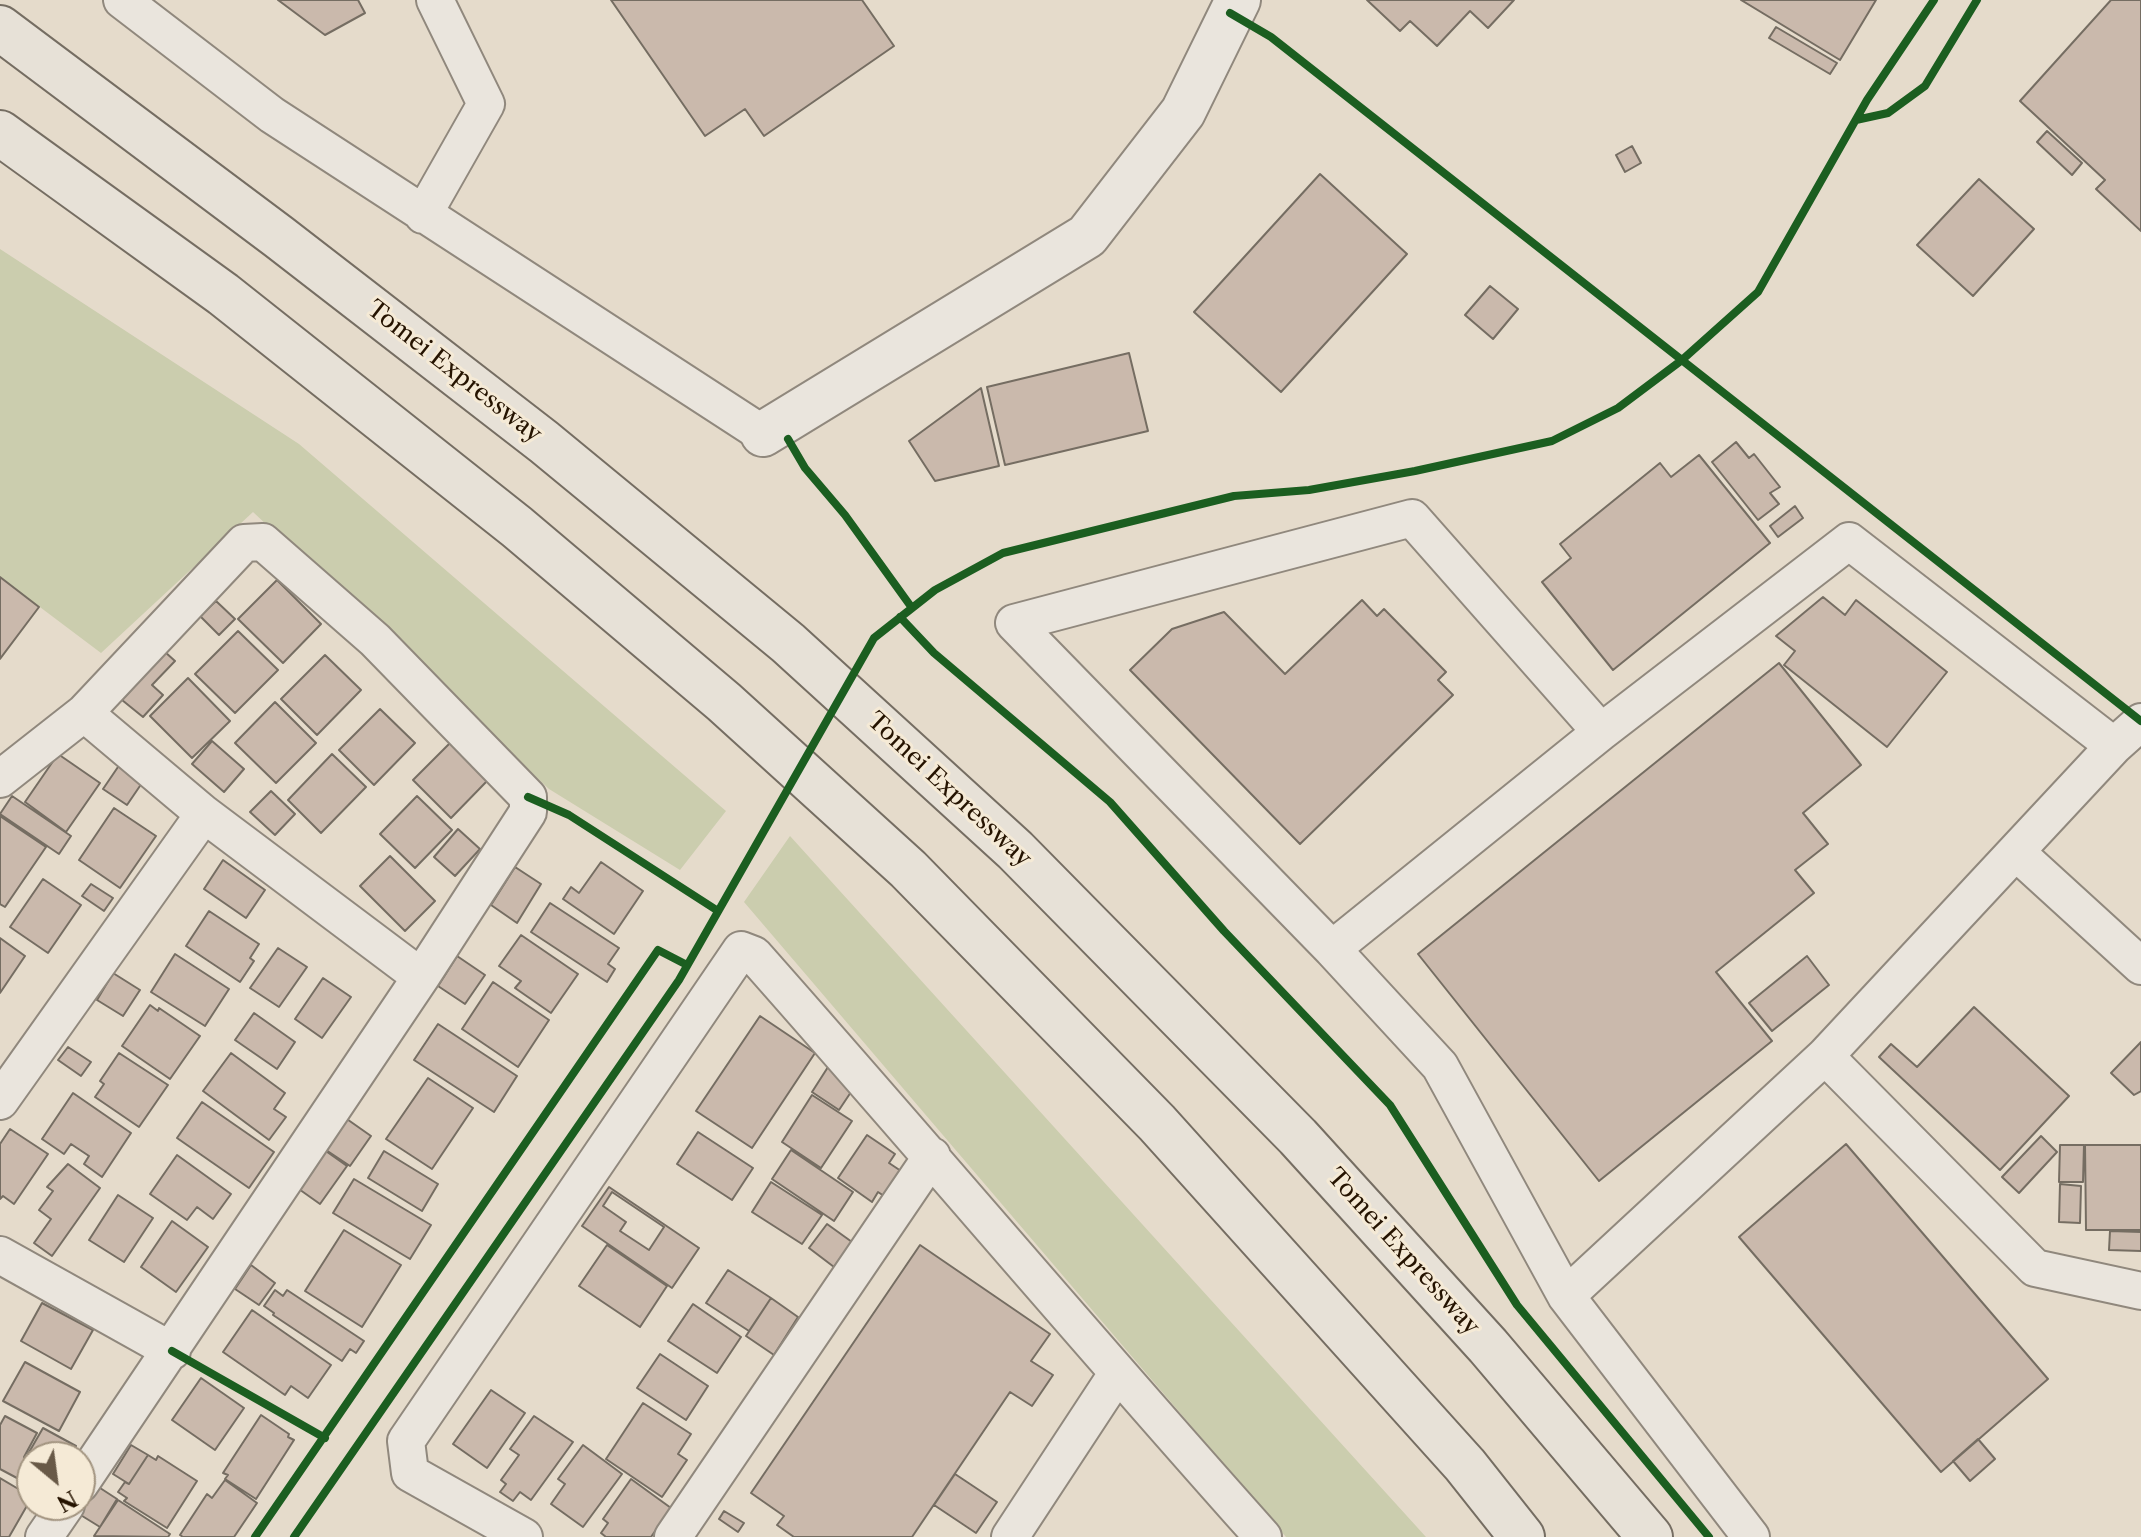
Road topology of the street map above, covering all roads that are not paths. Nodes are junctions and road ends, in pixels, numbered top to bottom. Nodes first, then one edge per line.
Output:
1 (122, 0) edge
2 (435, 0) edge
3 (1238, 0) edge
4 (0, 28) edge
5 (0, 133) edge
6 (423, 215) junction
7 (763, 434) joint
8 (84, 713) junction
9 (2141, 722) edge
10 (1601, 732) junction
11 (2114, 746) junction
12 (0, 779) edge
13 (204, 814) junction
14 (2016, 852) junction
15 (1332, 949) junction
16 (2141, 966) edge
17 (421, 977) junction
18 (1825, 1056) junction
19 (0, 1101) edge
20 (932, 1156) junction
21 (0, 1255) edge
22 (2141, 1291) edge
23 (1566, 1296) junction
24 (172, 1351) junction
25 (1117, 1374) junction
26 (96, 1461) edge
27 (524, 1537) edge
28 (673, 1537) edge
29 (1010, 1537) edge
30 (1263, 1537) edge
31 (1522, 1537) edge
32 (1650, 1537) edge
33 (1751, 1537) edge

1 - 6 street
2 - 6 street
3 - 7 street
4 - 32 highway, Tomei Expressway
5 - 31 highway
6 - 7 street
8 - 12 street
8 - 13 street
8 - 17 street
9 - 11 street
10 - 11 street
10 - 15 street
10 - 15 street
11 - 14 street
13 - 17 street
13 - 19 street
14 - 16 street
14 - 18 street
15 - 23 street
17 - 24 street
18 - 22 street
18 - 23 street
20 - 25 street
20 - 27 street
20 - 28 street
21 - 24 street
23 - 33 street
24 - 26 street
25 - 29 street
25 - 30 street

